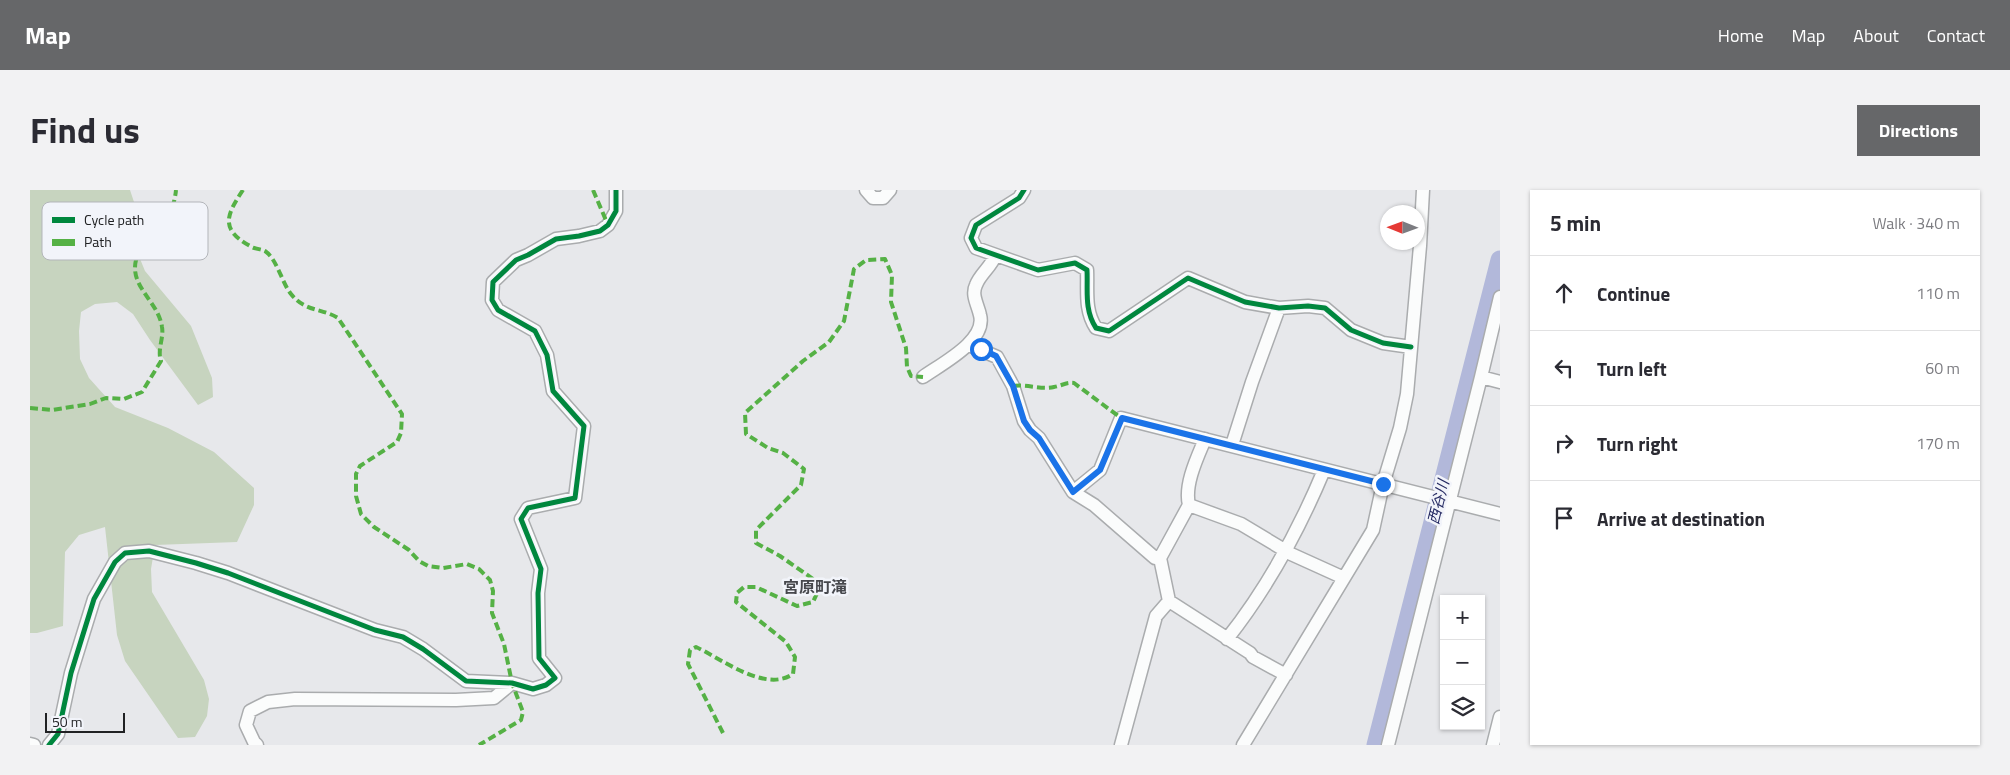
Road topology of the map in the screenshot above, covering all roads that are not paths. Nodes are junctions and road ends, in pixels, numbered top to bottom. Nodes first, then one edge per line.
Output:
1 (616, 190) edge
2 (866, 190) edge
3 (890, 190) edge
4 (1024, 190) edge
5 (1423, 190) edge
6 (995, 256) junction
7 (1500, 296) edge
8 (1279, 308) junction
9 (969, 345) junction
10 (1411, 347) junction
11 (923, 377) dead end
12 (1481, 377) junction
13 (1500, 382) edge
14 (1205, 439) junction
15 (1232, 445) junction
16 (1324, 470) junction
17 (1383, 484) junction
18 (1073, 492) junction
19 (1450, 502) junction
20 (1189, 505) junction
21 (1500, 514) edge
22 (1286, 550) junction
23 (1160, 558) junction
24 (1344, 578) junction
25 (1169, 601) junction
26 (1227, 639) junction
27 (1286, 675) junction
28 (512, 683) junction
29 (1500, 717) edge
30 (30, 744) edge
31 (34, 745) edge
32 (49, 745) edge
33 (257, 745) edge
34 (1121, 745) edge
35 (1242, 745) edge
36 (1388, 745) edge
37 (1493, 745) edge

1 - 28 street
2 - 3 street
4 - 6 street
5 - 10 street
6 - 8 street
6 - 9 street
7 - 12 street
8 - 10 street
8 - 15 street
9 - 11 street
9 - 18 street
10 - 17 street
12 - 13 street
12 - 19 street
14 - 15 street
14 - 18 street
14 - 20 street
15 - 16 street
16 - 17 street
16 - 22 street
17 - 19 street
17 - 24 street
18 - 23 street
19 - 21 street
19 - 36 street
20 - 22 street
20 - 23 street
22 - 24 street
22 - 26 street
23 - 25 street
24 - 27 street
25 - 26 street
25 - 34 street
26 - 27 street
27 - 35 street
28 - 32 street
28 - 33 street
29 - 37 street
30 - 31 street

